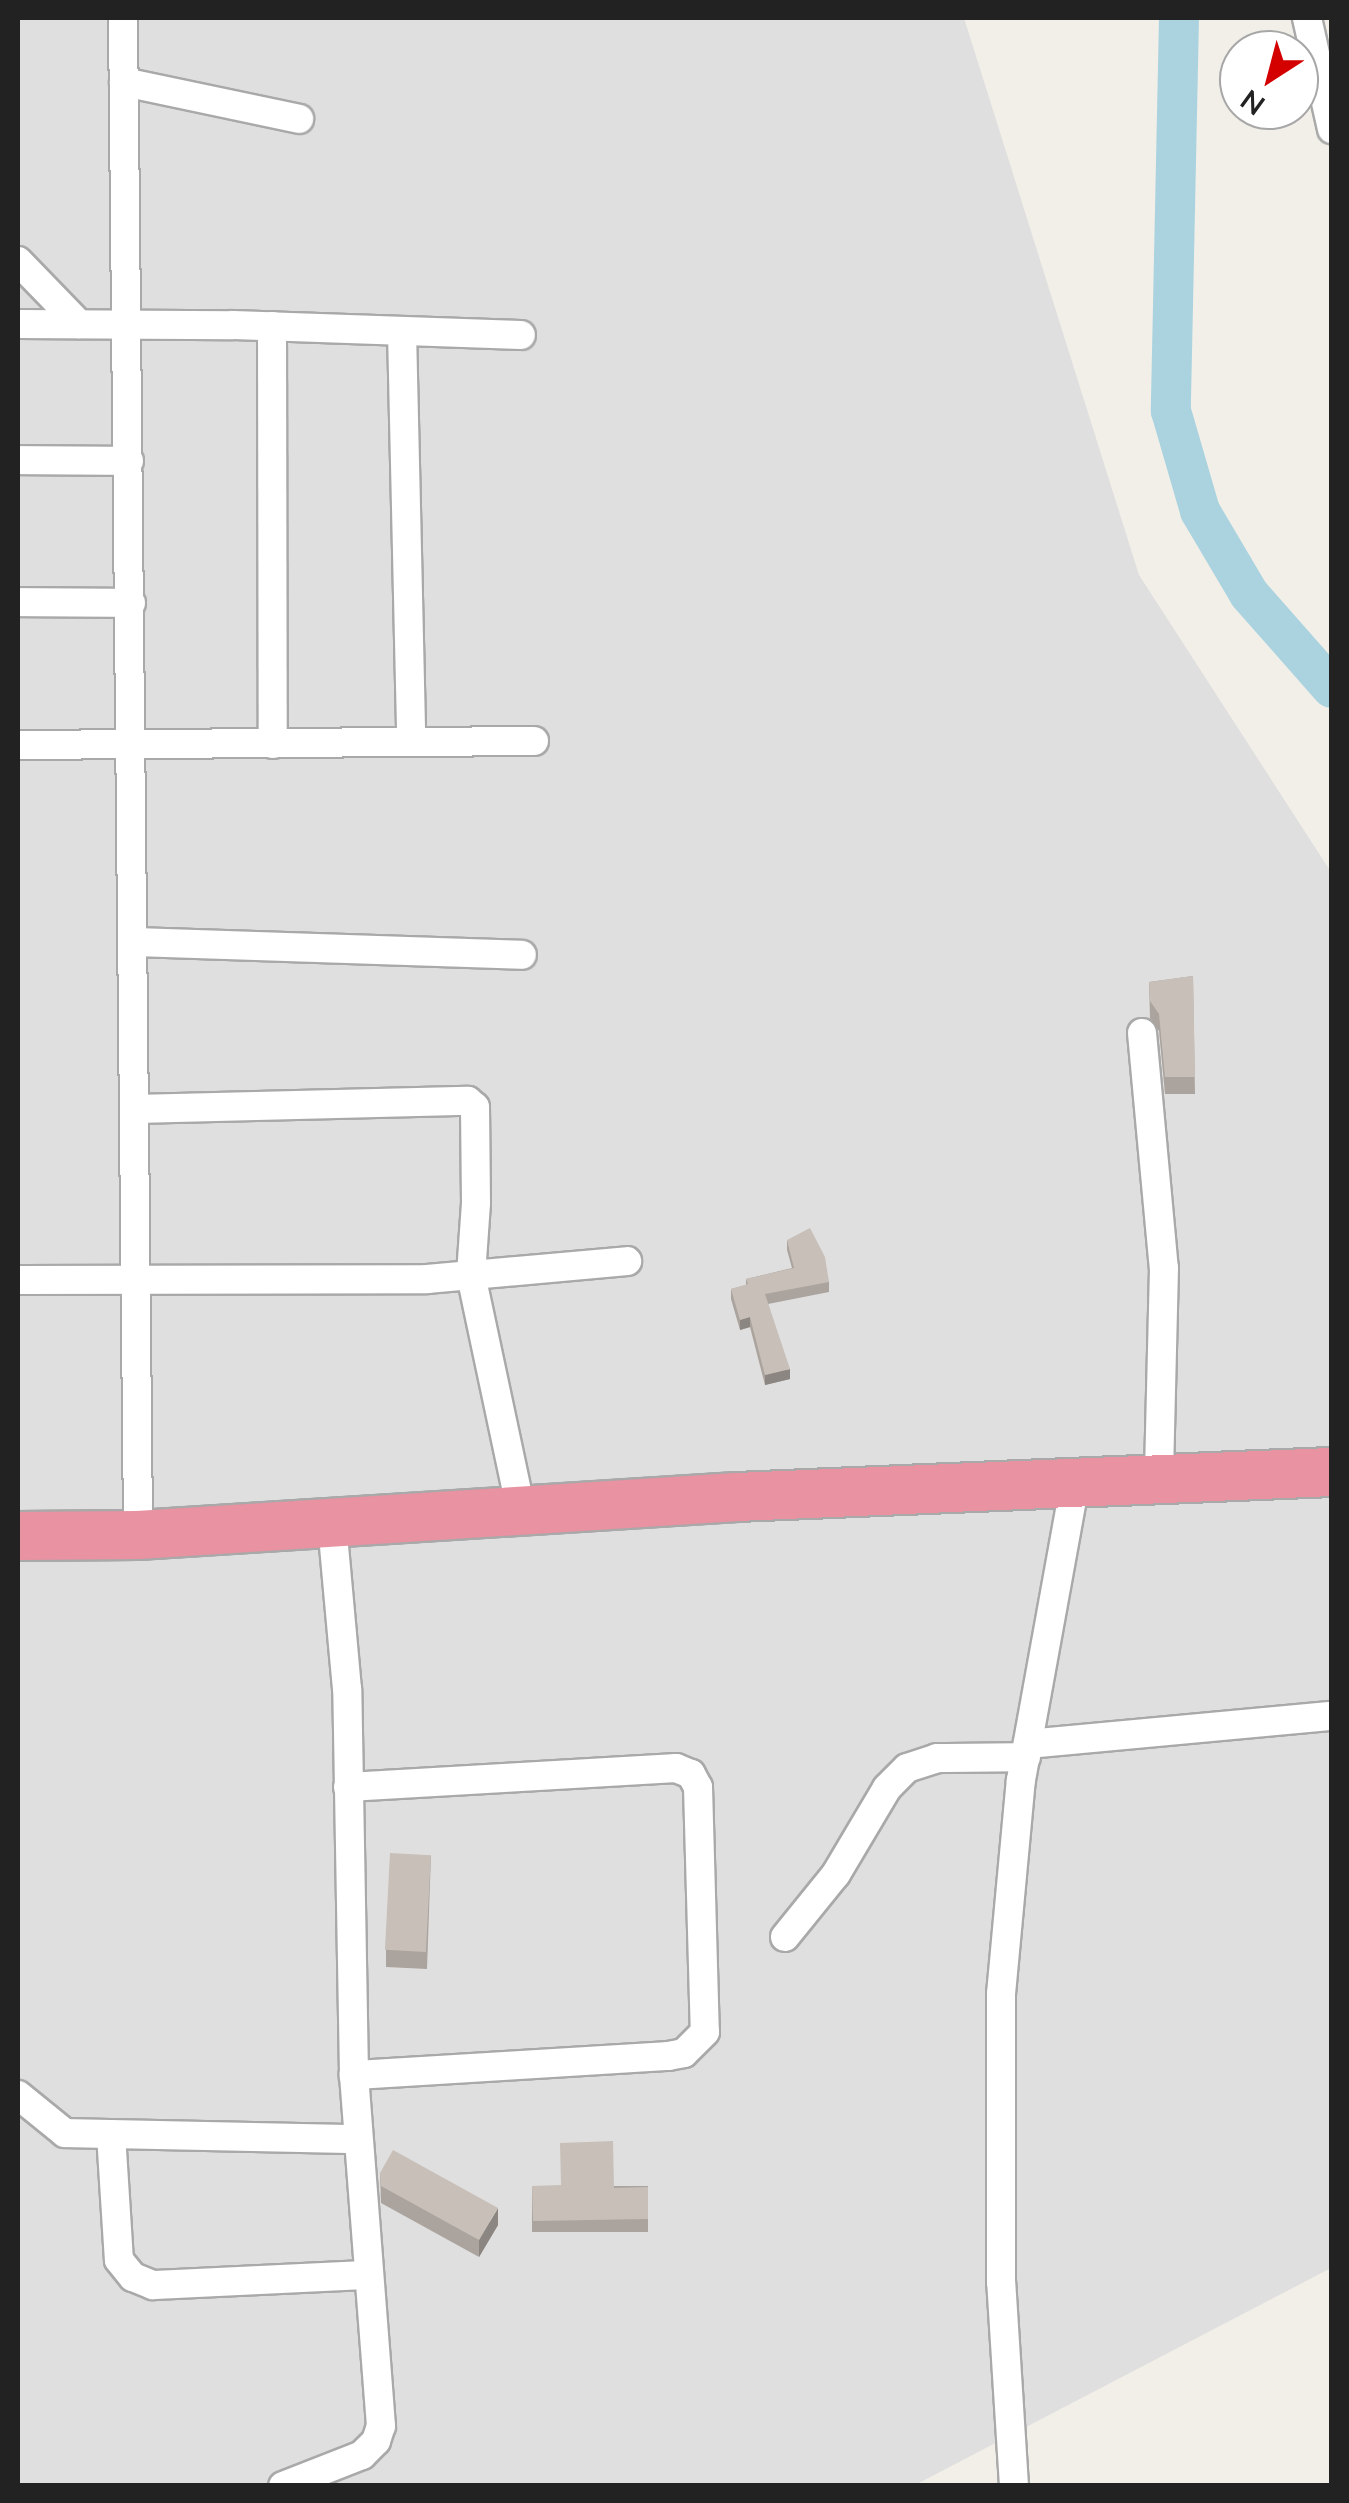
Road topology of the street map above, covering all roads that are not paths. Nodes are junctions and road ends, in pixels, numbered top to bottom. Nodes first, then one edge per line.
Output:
1 (123, 18) edge
2 (1307, 18) edge
3 (124, 82) junction
4 (299, 119) dead end
5 (1332, 129) edge
6 (18, 261) edge
7 (18, 324) edge
8 (79, 324) junction
9 (128, 324) junction
10 (272, 326) junction
11 (402, 331) junction
12 (521, 335) dead end
13 (18, 460) edge
14 (129, 461) junction
15 (18, 602) edge
16 (132, 603) junction
17 (534, 740) dead end
18 (411, 742) junction
19 (273, 744) junction
20 (18, 745) edge
21 (133, 746) junction
22 (134, 942) junction
23 (522, 955) dead end
24 (1142, 1033) dead end
25 (135, 1109) junction
26 (627, 1261) dead end
27 (470, 1275) junction
28 (137, 1277) junction
29 (18, 1280) edge
30 (1332, 1472) edge
31 (1159, 1480) junction
32 (1075, 1484) junction
33 (521, 1511) junction
34 (332, 1523) junction
35 (138, 1535) junction
36 (18, 1536) edge
37 (1332, 1716) edge
38 (1027, 1751) junction
39 (348, 1787) junction
40 (785, 1937) dead end
41 (354, 2075) junction
42 (18, 2095) edge
43 (111, 2134) junction
44 (358, 2140) junction
45 (367, 2275) junction
46 (283, 2486) edge
47 (1014, 2486) edge

1 - 3 street
2 - 5 street
3 - 4 street
3 - 9 street
6 - 8 street
7 - 8 street
8 - 9 street
9 - 10 street
9 - 14 street
10 - 11 street
10 - 19 street
11 - 12 street
11 - 18 street
13 - 14 street
14 - 16 street
15 - 16 street
16 - 21 street
17 - 18 street
18 - 19 street
19 - 21 street
20 - 21 street
21 - 22 street
22 - 23 street
22 - 25 street
24 - 31 street
25 - 27 street
25 - 28 street
26 - 27 street
27 - 28 street
27 - 33 street
28 - 29 street
28 - 35 street
30 - 31 highway
31 - 32 highway
32 - 33 highway
32 - 38 street
33 - 34 highway
34 - 35 highway
34 - 39 street
35 - 36 highway
37 - 38 street
38 - 40 street
38 - 47 street
39 - 41 street
39 - 41 street
41 - 44 street
42 - 43 street
43 - 44 street
43 - 45 street
44 - 45 street
45 - 46 street

